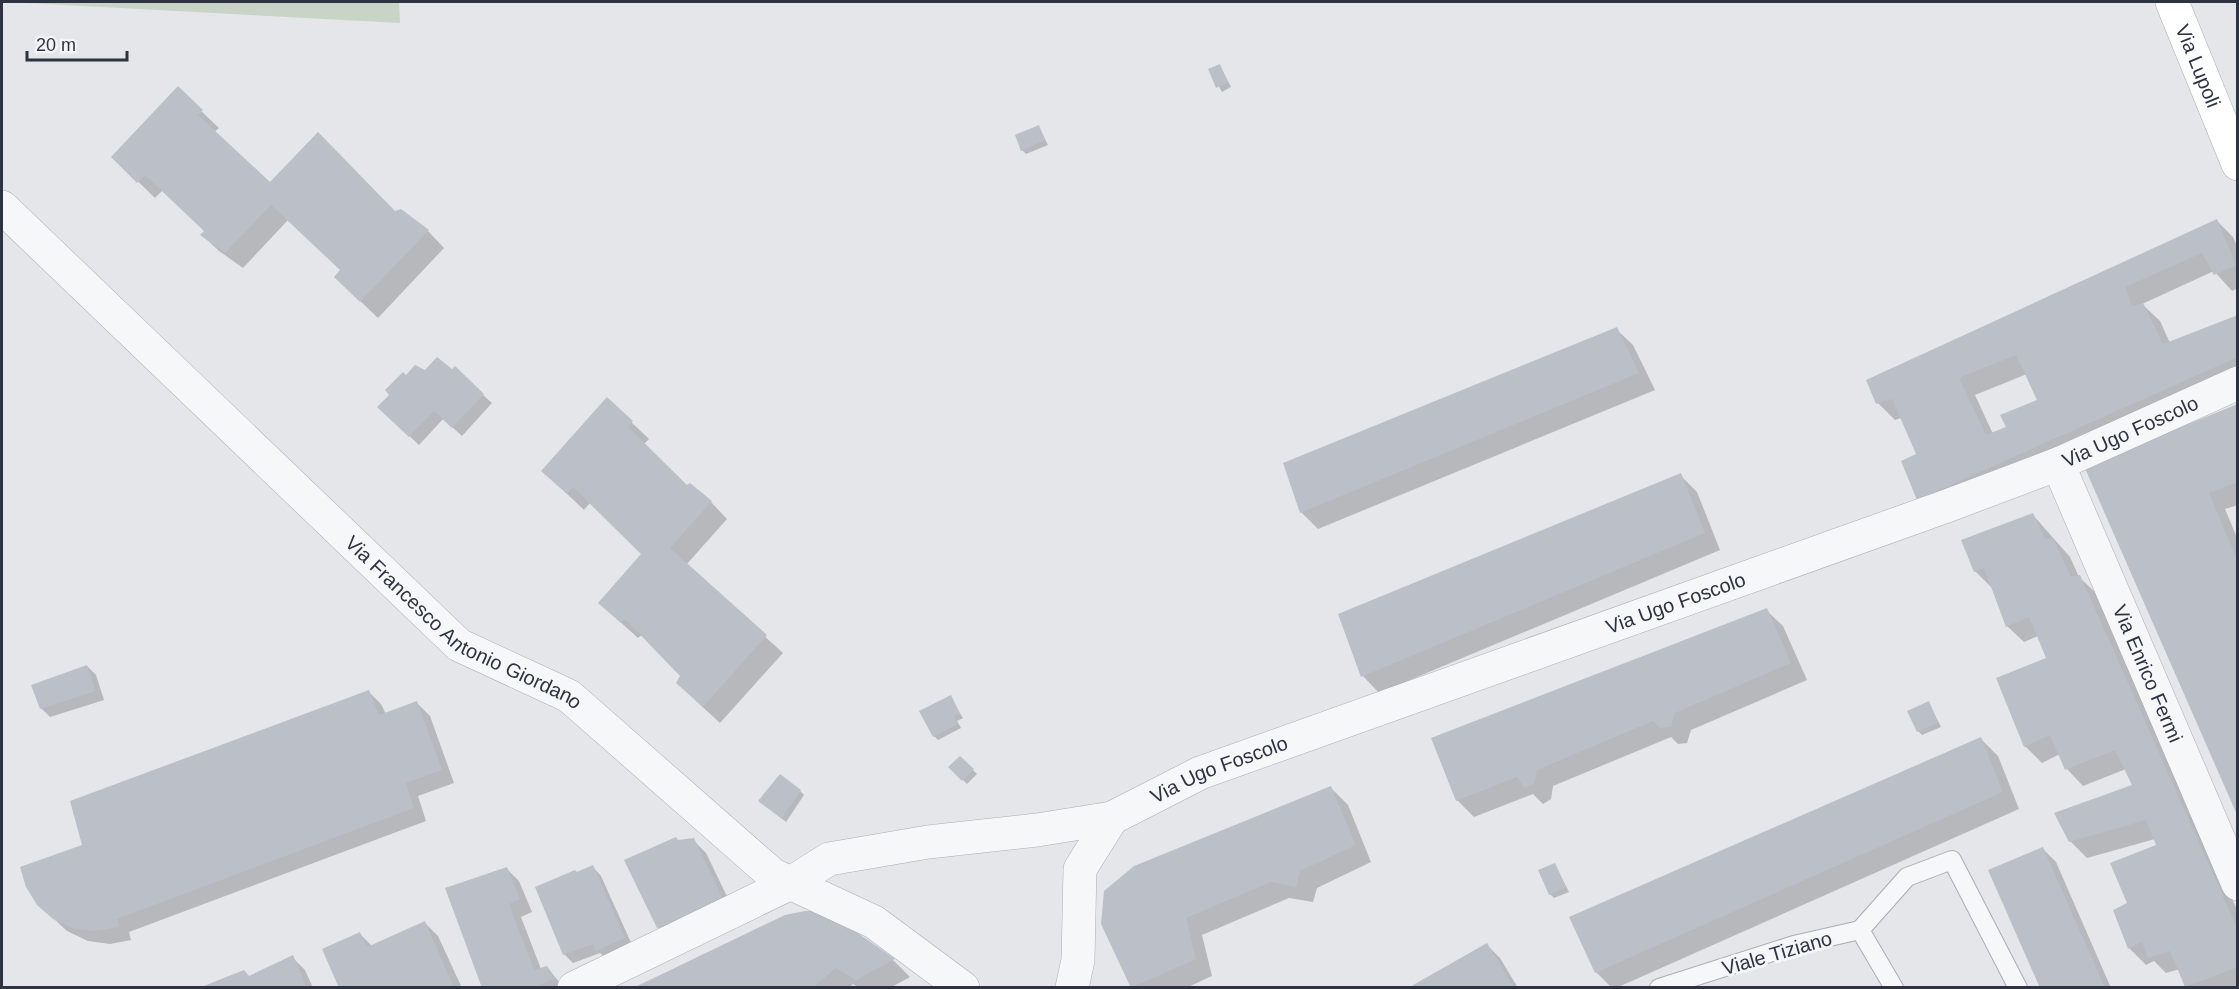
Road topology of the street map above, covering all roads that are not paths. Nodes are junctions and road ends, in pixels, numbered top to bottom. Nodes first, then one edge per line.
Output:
1 (2172, 2) edge
2 (2238, 164) edge
3 (2, 207) edge
4 (2238, 383) edge
5 (2058, 464) junction
6 (1112, 818) junction
7 (1043, 830) junction
8 (1080, 869) junction
9 (791, 883) junction
10 (2238, 884) edge
11 (1860, 930) junction
12 (574, 987) edge
13 (963, 987) edge
14 (1072, 987) edge
15 (1659, 987) edge
16 (1894, 987) edge
17 (2018, 987) edge

1 - 2 street, Via Lupoli
3 - 9 street, Via Francesco Antonio Giordano
4 - 5 street, Via Ugo Foscolo
5 - 6 street, Via Ugo Foscolo
5 - 10 street, Via Enrico Fermi
6 - 7 street
6 - 8 street
7 - 8 street
7 - 9 street
8 - 14 street
9 - 12 street
9 - 13 street, Via Francesco Antonio Giordano
11 - 15 lane, Viale Tiziano
11 - 16 lane
11 - 17 lane

